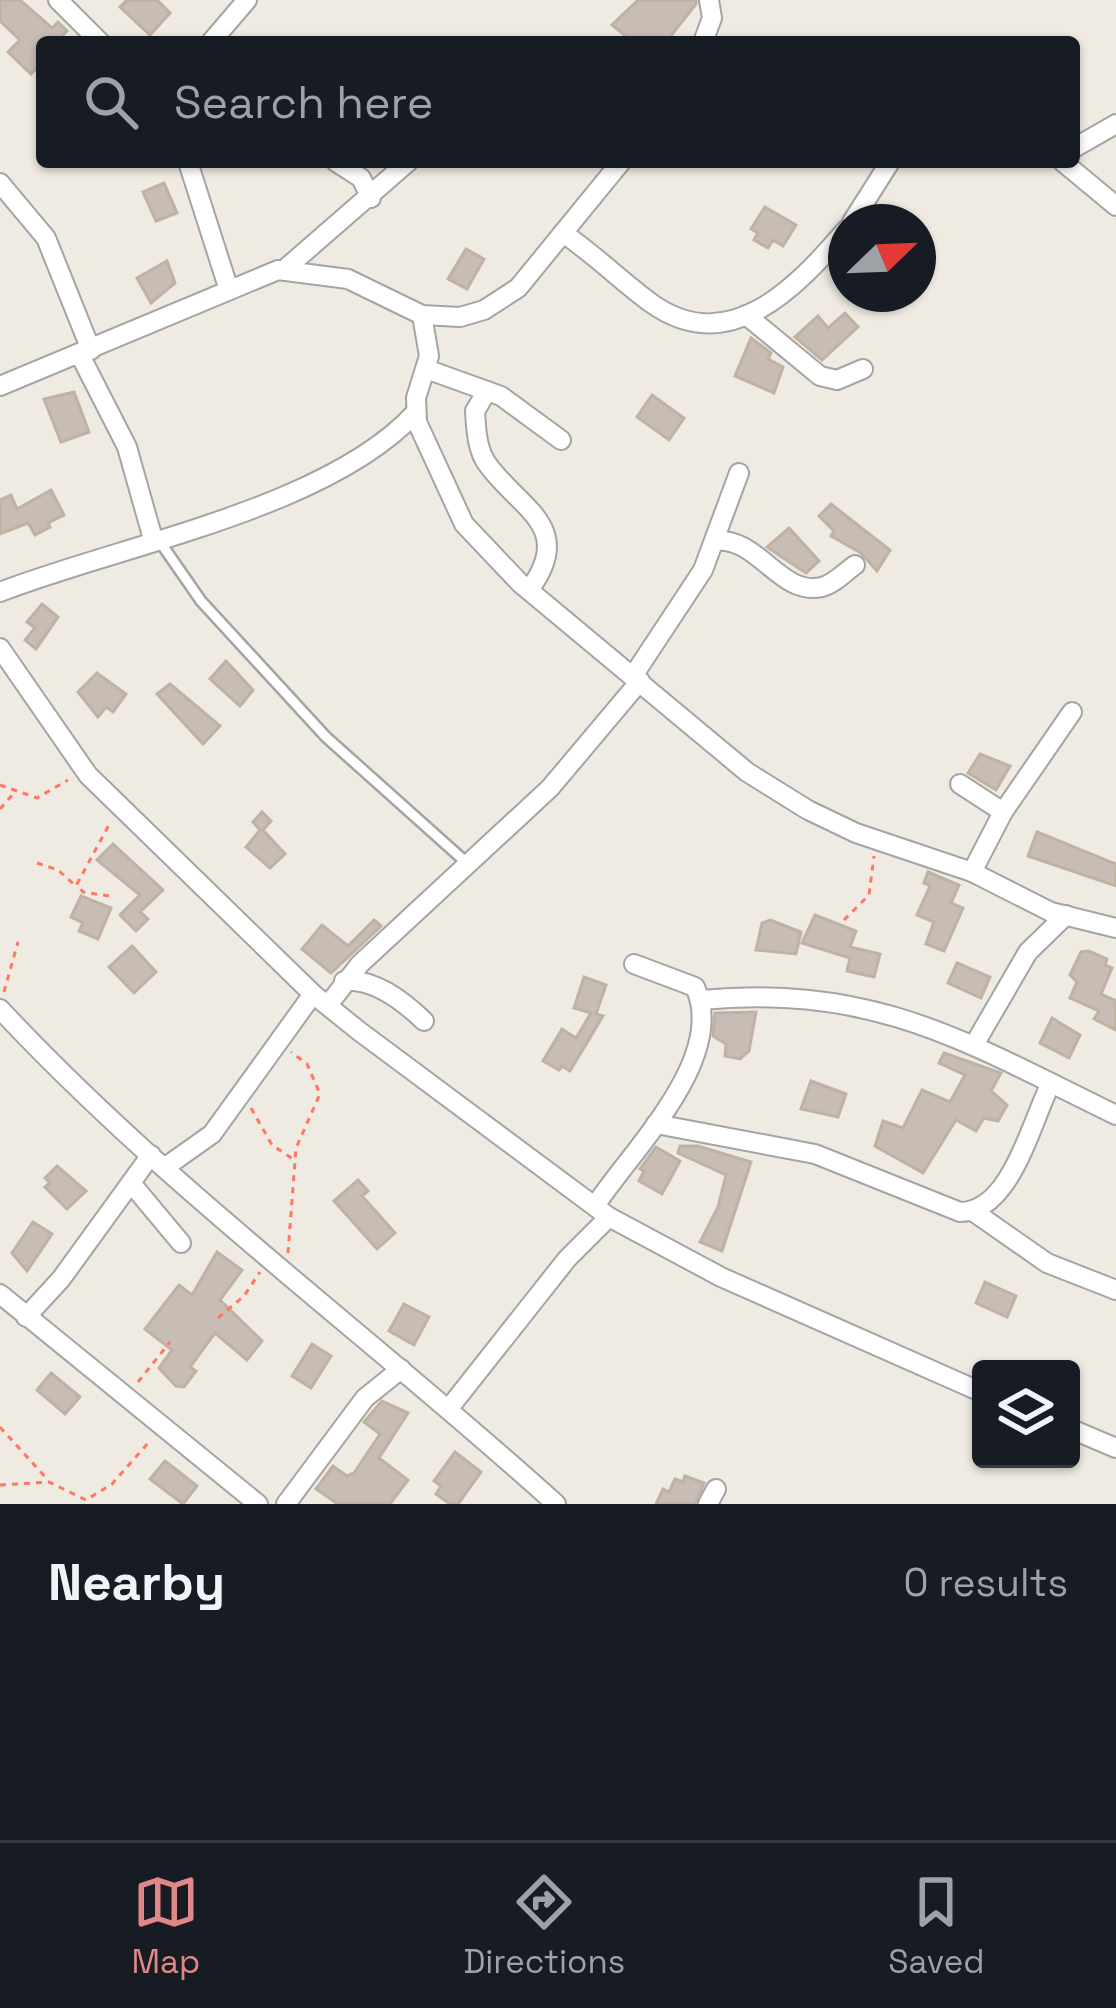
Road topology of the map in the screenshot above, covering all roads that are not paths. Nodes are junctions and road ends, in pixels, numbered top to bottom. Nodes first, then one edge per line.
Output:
1 (58, 0) edge
2 (247, 0) edge
3 (709, 0) edge
4 (94, 36) edge
5 (216, 36) edge
6 (705, 36) edge
7 (1116, 124) edge
8 (1080, 145) edge
9 (190, 168) edge
10 (345, 168) edge
11 (402, 168) edge
12 (616, 168) edge
13 (886, 168) edge
14 (1070, 168) edge
15 (0, 182) edge
16 (371, 198) junction
17 (863, 204) edge
18 (1116, 206) edge
19 (563, 233) junction
20 (828, 249) edge
21 (285, 269) junction
22 (228, 287) junction
23 (422, 314) junction
24 (746, 315) junction
25 (86, 352) junction
26 (426, 369) junction
27 (862, 369) dead end
28 (0, 386) edge
29 (487, 391) junction
30 (416, 412) junction
31 (561, 440) dead end
32 (739, 473) dead end
33 (155, 539) junction
34 (715, 541) junction
35 (855, 565) dead end
36 (529, 590) junction
37 (0, 592) edge
38 (0, 649) edge
39 (636, 679) junction
40 (1072, 712) dead end
41 (960, 784) dead end
42 (1004, 812) junction
43 (468, 864) junction
44 (972, 872) junction
45 (1066, 915) junction
46 (1116, 928) edge
47 (634, 964) dead end
48 (344, 981) junction
49 (321, 1000) junction
50 (701, 1000) junction
51 (1, 1013) edge
52 (424, 1021) dead end
53 (974, 1045) junction
54 (1051, 1083) junction
55 (1116, 1114) edge
56 (656, 1124) junction
57 (158, 1161) junction
58 (131, 1183) junction
59 (602, 1211) junction
60 (974, 1212) junction
61 (181, 1243) dead end
62 (1116, 1290) edge
63 (0, 1294) edge
64 (26, 1317) junction
65 (401, 1369) junction
66 (972, 1388) edge
67 (449, 1407) junction
68 (1080, 1433) edge
69 (1116, 1448) edge
70 (258, 1504) edge
71 (286, 1504) edge
72 (556, 1504) edge

1 - 4 street
2 - 5 street
3 - 6 street
7 - 8 street
9 - 22 street
10 - 16 street
11 - 16 street
12 - 19 street
13 - 17 street
14 - 18 street
15 - 25 street
16 - 21 street
19 - 23 street
19 - 24 street
20 - 24 street
21 - 22 street
21 - 23 street
22 - 25 street
23 - 26 street
24 - 27 street
25 - 28 street
25 - 33 street
26 - 29 street
26 - 30 street
29 - 31 street
29 - 36 street
30 - 33 street
30 - 36 street
32 - 34 street
33 - 37 street
33 - 43 lane
34 - 35 street
34 - 39 street
36 - 39 street
38 - 49 street
39 - 43 street
39 - 44 street
40 - 42 street
41 - 42 street
42 - 44 street
43 - 48 street
44 - 45 street
45 - 46 street
45 - 53 street
47 - 50 street
48 - 49 street
48 - 52 street
49 - 57 street
49 - 59 street
50 - 53 street
50 - 56 street
51 - 57 street
53 - 54 street
54 - 55 street
54 - 60 street
56 - 59 street
56 - 60 street
57 - 58 street
57 - 65 street
58 - 61 street
58 - 64 street
59 - 66 street
59 - 67 street
60 - 62 street
63 - 64 street
64 - 70 street
65 - 67 street
65 - 71 street
67 - 72 street
68 - 69 street

